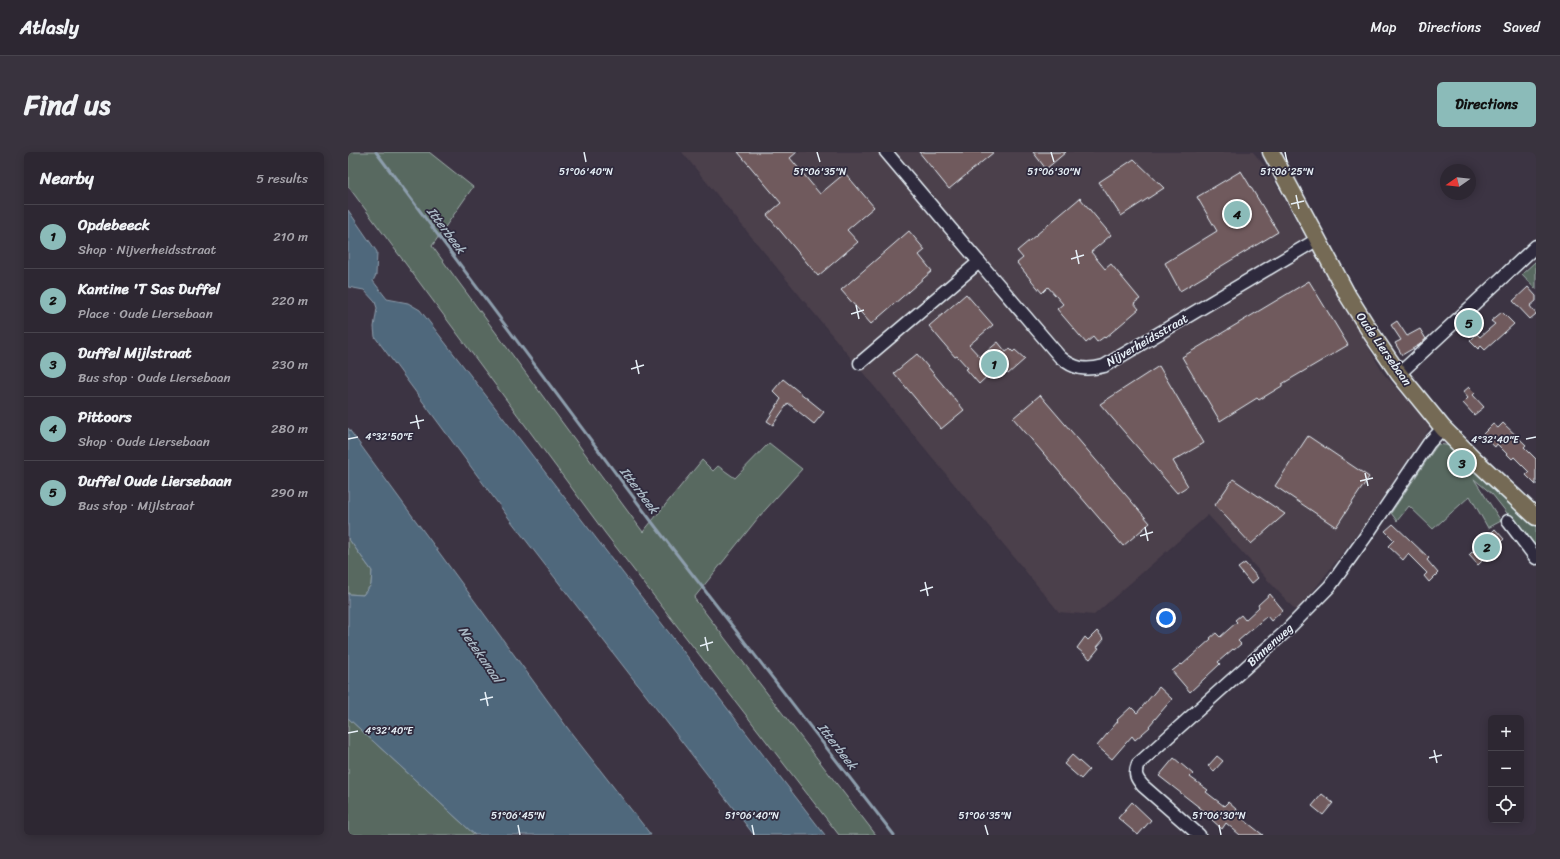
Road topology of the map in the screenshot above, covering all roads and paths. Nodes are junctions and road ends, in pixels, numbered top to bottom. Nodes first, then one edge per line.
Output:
1 (886, 152) edge
2 (1271, 152) edge
3 (1318, 240) junction
4 (1536, 246) edge
5 (979, 262) junction
6 (860, 363) dead end
7 (1399, 374) junction
8 (1444, 428) junction
9 (1536, 517) edge
10 (1508, 521) dead end
11 (1536, 558) edge
12 (1199, 835) edge

1 - 5 street, Nijverheidsstraat
2 - 3 main road, Oude Liersebaan
3 - 5 street, Nijverheidsstraat
3 - 7 main road, Oude Liersebaan
4 - 7 street
5 - 6 street
7 - 8 main road, Oude Liersebaan
8 - 9 main road, Oude Liersebaan
8 - 12 street, Binnenweg
10 - 11 street

